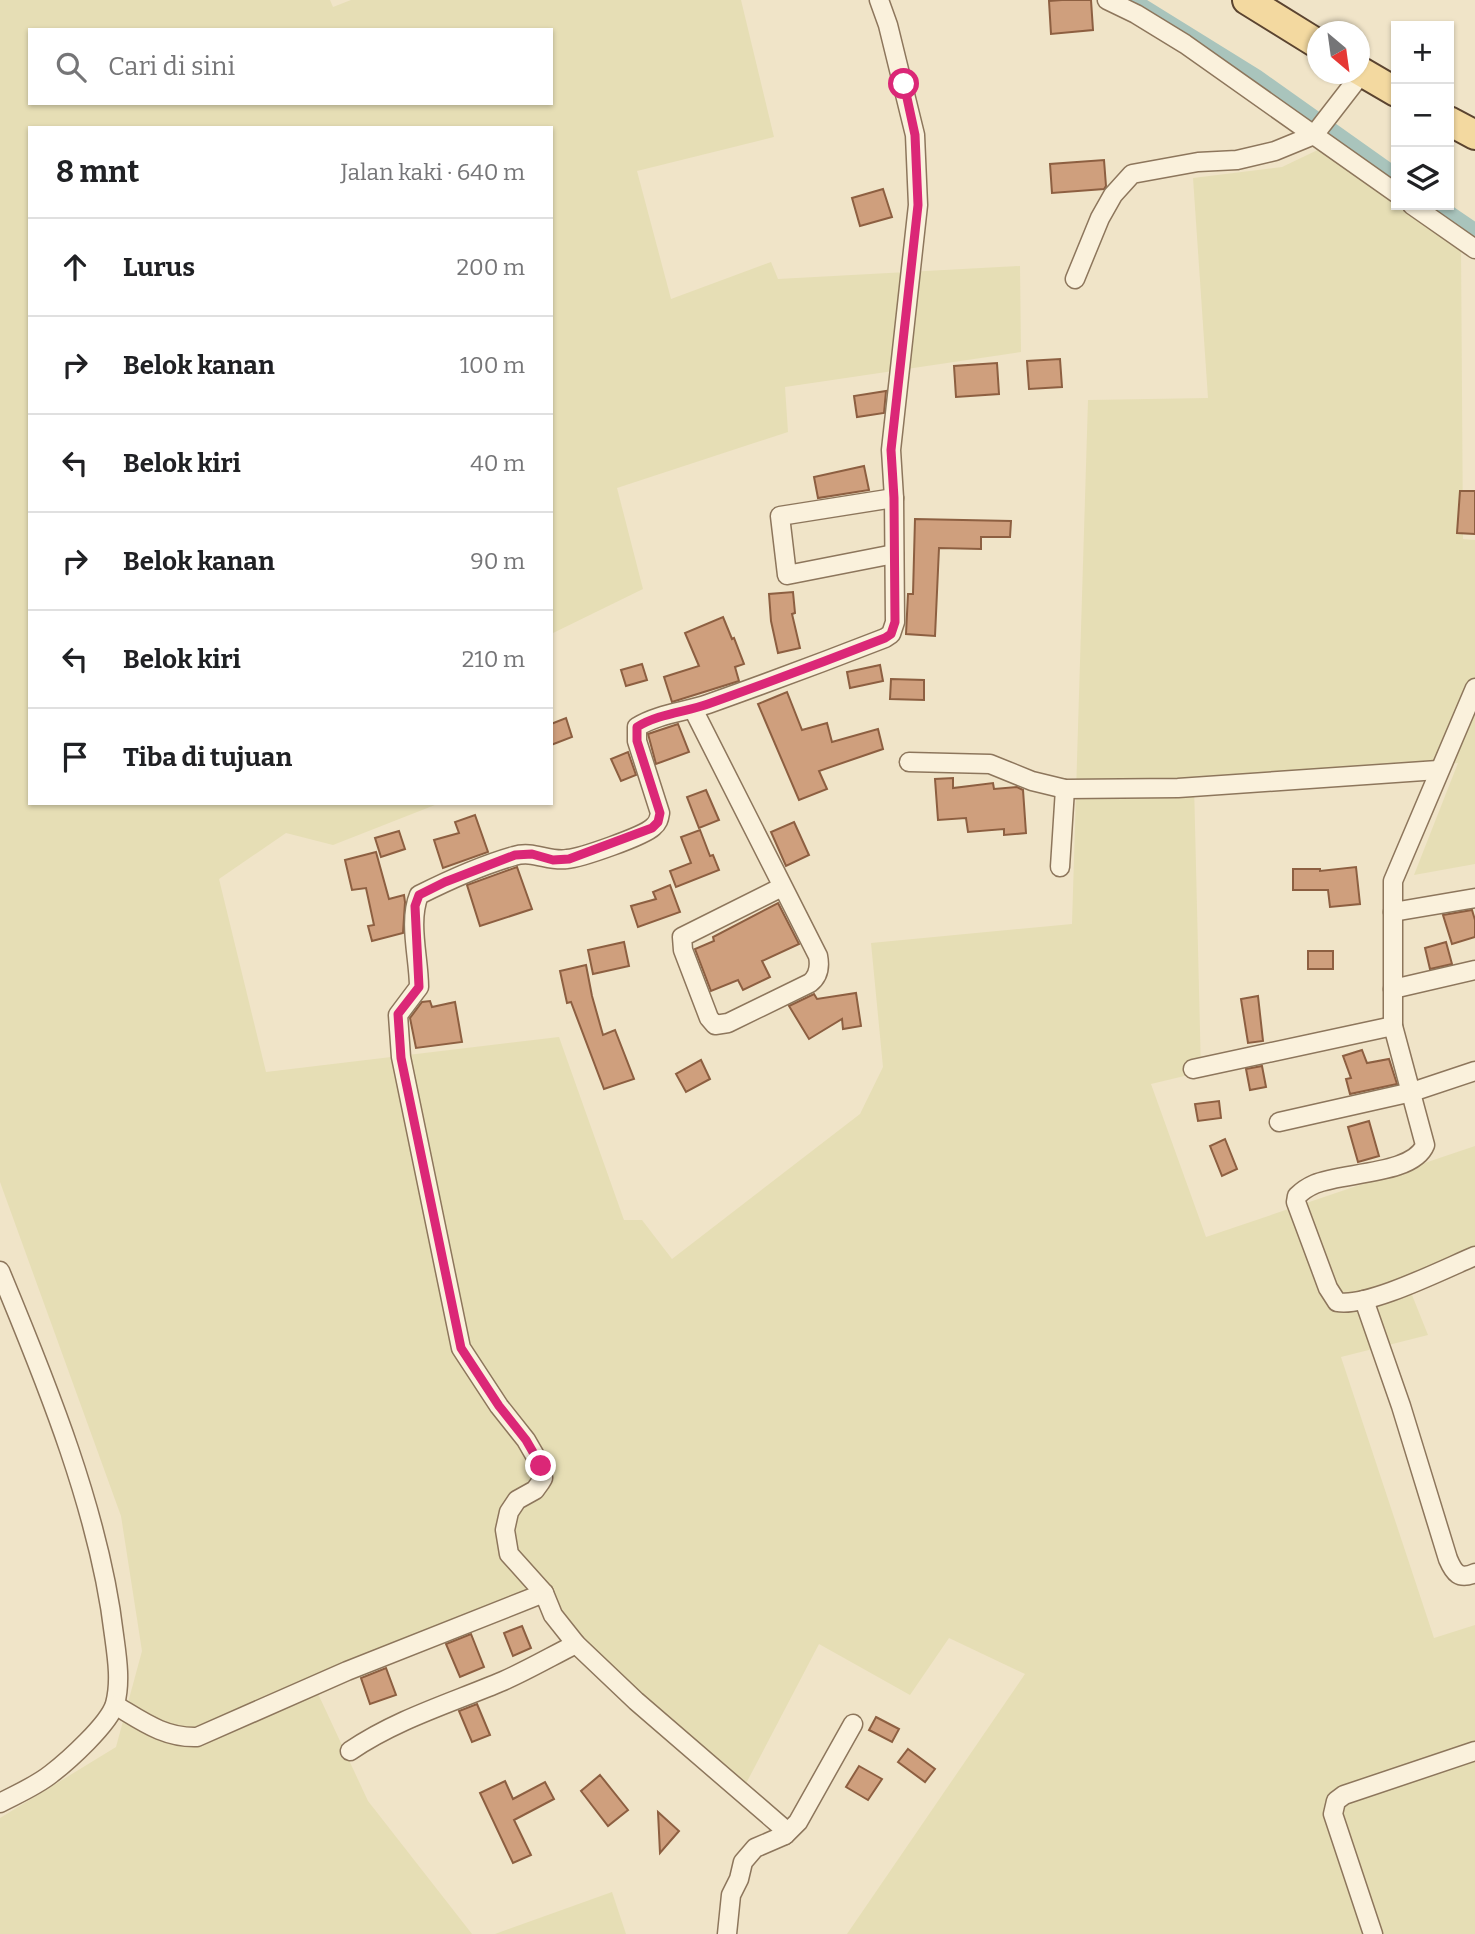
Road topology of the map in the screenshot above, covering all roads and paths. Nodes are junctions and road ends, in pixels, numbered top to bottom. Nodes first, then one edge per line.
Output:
1 (879, 0) edge
2 (1107, 0) edge
3 (1264, 4) edge
4 (1139, 8) edge
5 (1307, 36) edge
6 (1352, 84) edge
7 (1370, 84) edge
8 (1391, 90) edge
9 (1317, 133) junction
10 (1391, 189) edge
11 (1419, 210) edge
12 (1475, 249) edge
13 (1075, 279) dead end
14 (894, 498) junction
15 (894, 554) junction
16 (1475, 688) edge
17 (693, 709) junction
18 (909, 762) dead end
19 (1438, 770) junction
20 (1065, 789) junction
21 (1060, 867) dead end
22 (782, 887) junction
23 (1475, 898) edge
24 (1393, 912) junction
25 (1475, 970) edge
26 (1393, 989) junction
27 (1393, 1026) junction
28 (1194, 1069) dead end
29 (1475, 1072) edge
30 (1412, 1092) junction
31 (1279, 1122) dead end
32 (1475, 1256) edge
33 (0, 1271) edge
34 (1364, 1300) junction
35 (1473, 1579) edge
36 (544, 1593) junction
37 (576, 1644) junction
38 (114, 1705) junction
39 (853, 1724) dead end
40 (350, 1751) dead end
41 (1475, 1751) edge
42 (0, 1803) edge
43 (785, 1835) junction
44 (725, 1933) edge
45 (1373, 1934) edge

1 - 14 street
2 - 4 street
3 - 5 main road
4 - 9 street
6 - 9 street
7 - 8 main road
9 - 10 street
9 - 13 street
11 - 12 street
14 - 15 street
14 - 15 street
15 - 17 street
16 - 19 street
17 - 22 street
17 - 36 street
18 - 20 street
19 - 20 street
19 - 24 street
20 - 21 street
22 - 22 street
23 - 24 street
24 - 26 street
25 - 26 street
26 - 27 street
27 - 28 street
27 - 30 street
29 - 30 street
30 - 31 street
30 - 34 street
32 - 34 street
33 - 38 street
34 - 35 street
36 - 37 street
36 - 38 street
37 - 40 street
37 - 43 street
38 - 42 street
39 - 43 street
41 - 45 street
43 - 44 street

